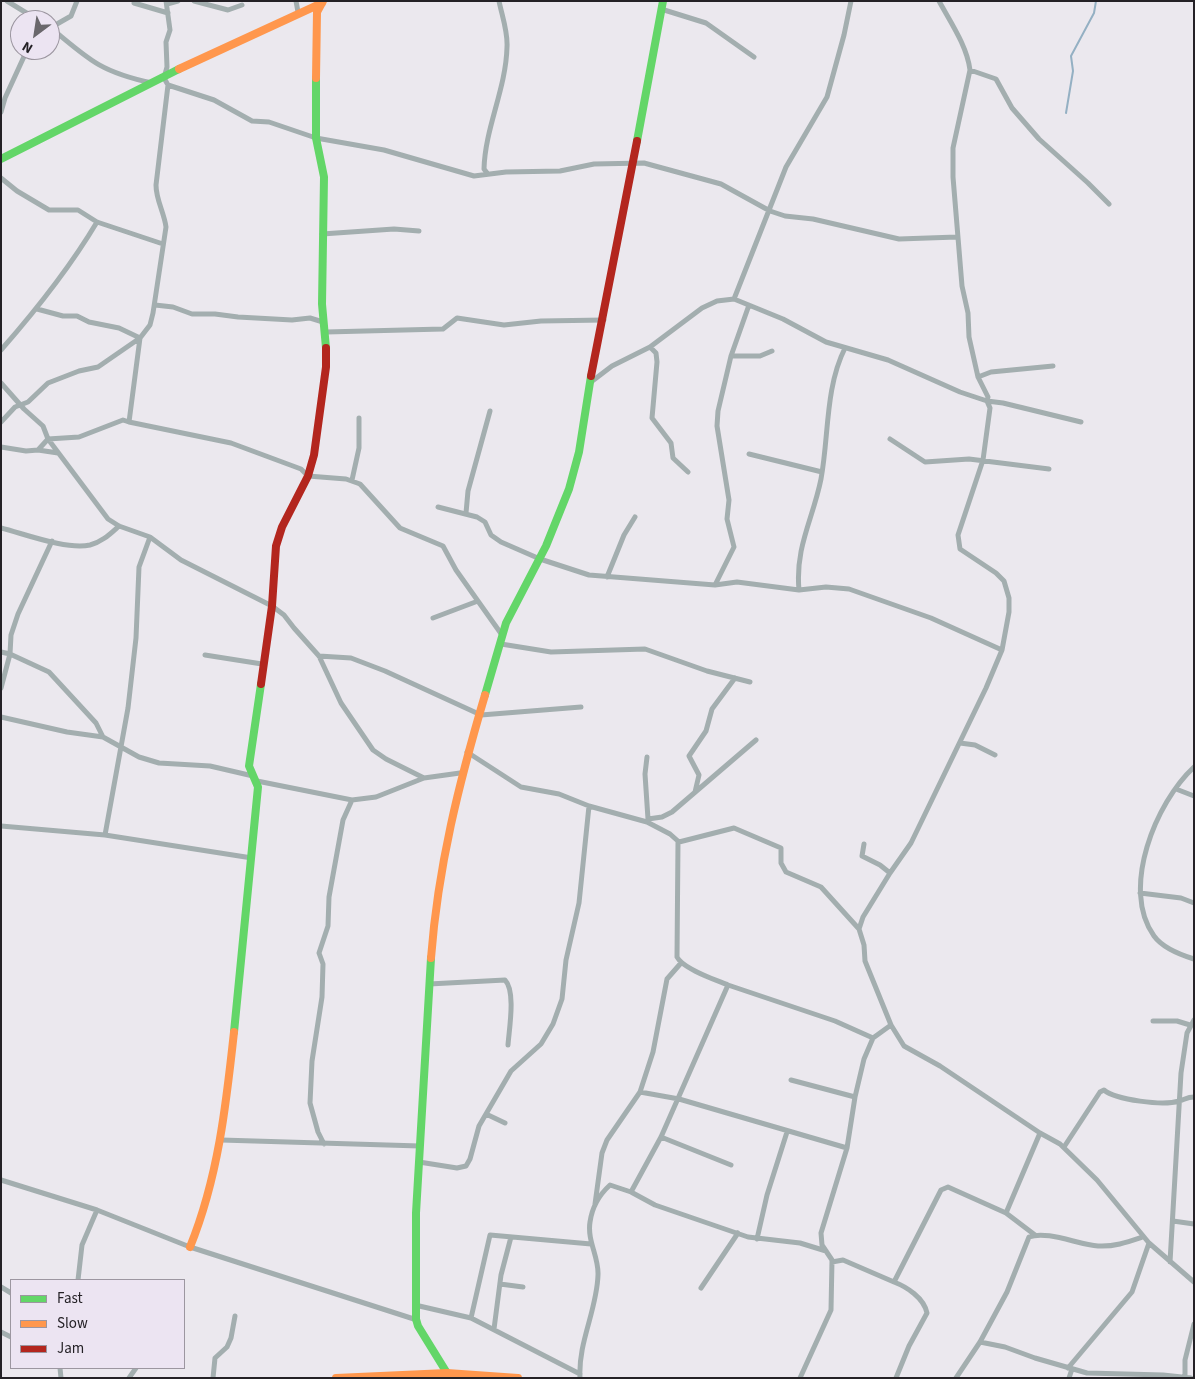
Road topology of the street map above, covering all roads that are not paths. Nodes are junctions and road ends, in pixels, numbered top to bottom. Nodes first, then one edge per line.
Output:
1 (7, 1) edge
2 (77, 1) edge
3 (178, 1) edge
4 (194, 1) edge
5 (296, 1) edge
6 (498, 1) edge
7 (851, 1) edge
8 (939, 1) edge
9 (166, 2) edge
10 (324, 2) edge
11 (134, 3) dead end
12 (242, 5) dead end
13 (662, 5) edge
14 (22, 10) edge
15 (168, 12) junction
16 (298, 12) junction
17 (60, 22) edge
18 (60, 36) edge
19 (754, 58) dead end
20 (23, 60) edge
21 (970, 70) junction
22 (166, 81) junction
23 (152, 83) junction
24 (1, 112) edge
25 (316, 138) junction
26 (1, 159) edge
27 (632, 162) junction
28 (486, 173) junction
29 (1, 178) edge
30 (1109, 204) dead end
31 (770, 211) junction
32 (97, 222) junction
33 (418, 230) dead end
34 (322, 234) junction
35 (957, 237) junction
36 (163, 244) junction
37 (734, 299) junction
38 (155, 305) junction
39 (749, 305) junction
40 (37, 309) junction
41 (605, 320) junction
42 (323, 322) junction
43 (326, 332) junction
44 (140, 338) junction
45 (650, 347) junction
46 (845, 348) junction
47 (1, 350) edge
48 (772, 351) dead end
49 (731, 356) junction
50 (1053, 366) dead end
51 (978, 377) junction
52 (590, 382) junction
53 (1, 383) edge
54 (987, 401) junction
55 (20, 404) junction
56 (490, 411) dead end
57 (359, 418) dead end
58 (1, 422) edge
59 (129, 422) junction
60 (1081, 422) dead end
61 (48, 439) junction
62 (890, 439) dead end
63 (1, 447) edge
64 (38, 450) junction
65 (59, 453) junction
66 (749, 454) dead end
67 (983, 460) junction
68 (1049, 469) dead end
69 (688, 472) dead end
70 (822, 472) junction
71 (308, 476) junction
72 (352, 480) junction
73 (438, 507) dead end
74 (466, 513) junction
75 (635, 518) dead end
76 (119, 526) junction
77 (1, 528) edge
78 (150, 538) junction
79 (52, 541) junction
80 (540, 558) junction
81 (607, 577) junction
82 (715, 585) junction
83 (799, 590) junction
84 (478, 601) junction
85 (272, 606) junction
86 (433, 618) dead end
87 (502, 635) junction
88 (501, 644) junction
89 (1002, 650) junction
90 (1, 652) edge
91 (10, 654) junction
92 (205, 655) dead end
93 (319, 656) junction
94 (262, 664) junction
95 (735, 678) junction
96 (750, 682) dead end
97 (1, 688) edge
98 (581, 707) dead end
99 (481, 715) junction
100 (1, 717) edge
101 (103, 737) junction
102 (756, 740) dead end
103 (960, 743) junction
104 (122, 747) junction
105 (467, 752) junction
106 (995, 755) dead end
107 (647, 757) dead end
108 (1194, 767) edge
109 (460, 773) junction
110 (255, 778) junction
111 (424, 778) junction
112 (1176, 788) junction
113 (695, 793) junction
114 (1194, 796) edge
115 (352, 800) junction
116 (589, 806) junction
117 (648, 821) junction
118 (1, 826) edge
119 (105, 835) junction
120 (678, 842) junction
121 (864, 844) dead end
122 (252, 858) junction
123 (890, 873) junction
124 (1140, 893) junction
125 (1194, 903) edge
126 (859, 930) junction
127 (1194, 959) edge
128 (680, 962) junction
129 (429, 984) junction
130 (728, 985) junction
131 (1194, 1020) edge
132 (1153, 1021) dead end
133 (890, 1025) junction
134 (1190, 1025) junction
135 (873, 1038) junction
136 (508, 1045) dead end
137 (792, 1080) dead end
138 (640, 1092) junction
139 (855, 1097) junction
140 (1194, 1097) edge
141 (679, 1099) junction
142 (1180, 1102) junction
143 (486, 1114) junction
144 (505, 1123) dead end
145 (787, 1132) junction
146 (1040, 1133) junction
147 (661, 1137) junction
148 (221, 1140) junction
149 (324, 1144) junction
150 (420, 1146) junction
151 (1064, 1147) junction
152 (847, 1148) junction
153 (419, 1162) junction
154 (731, 1165) dead end
155 (1, 1180) edge
156 (631, 1192) junction
157 (594, 1207) junction
158 (97, 1210) junction
159 (1006, 1213) junction
160 (1173, 1221) junction
161 (1194, 1224) edge
162 (738, 1233) junction
163 (1035, 1235) junction
164 (511, 1237) junction
165 (1143, 1237) junction
166 (756, 1239) junction
167 (1149, 1243) junction
168 (591, 1244) junction
169 (190, 1247) junction
170 (826, 1251) junction
171 (832, 1262) junction
172 (1170, 1262) junction
173 (78, 1279) edge
174 (894, 1282) junction
175 (1194, 1282) edge
176 (500, 1284) junction
177 (523, 1287) dead end
178 (702, 1288) dead end
179 (415, 1305) junction
180 (235, 1316) dead end
181 (471, 1318) junction
182 (417, 1320) junction
183 (1194, 1324) edge
184 (494, 1330) junction
185 (980, 1342) junction
186 (1070, 1368) junction
187 (447, 1372) junction
188 (396, 1376) edge
189 (580, 1376) edge
190 (1188, 1377) edge
191 (213, 1378) edge
192 (336, 1378) edge
193 (518, 1378) edge
194 (800, 1378) edge
195 (896, 1378) edge
196 (956, 1378) edge
197 (1069, 1378) edge

1 - 14 street
2 - 17 street
3 - 9 street
4 - 12 street
5 - 16 street
6 - 28 street
7 - 31 street
8 - 21 street
9 - 15 street
10 - 16 main road
10 - 25 main road
11 - 15 street
13 - 19 street
13 - 27 main road
15 - 22 street
16 - 22 main road
18 - 23 street
20 - 24 street
21 - 30 street
21 - 35 street
22 - 23 main road
22 - 25 street
22 - 36 street
23 - 26 main road
25 - 28 street
25 - 34 main road
27 - 28 street
27 - 31 street
27 - 41 main road
29 - 32 street
31 - 35 street
31 - 37 street
32 - 36 street
32 - 40 street
33 - 34 street
34 - 42 main road
35 - 51 street
36 - 38 street
37 - 39 street
37 - 45 street
38 - 42 street
38 - 44 street
39 - 46 street
39 - 49 street
40 - 44 street
40 - 47 street
41 - 43 street
41 - 52 main road
42 - 43 main road
43 - 71 main road
44 - 55 street
44 - 59 street
45 - 52 street
45 - 69 street
46 - 54 street
46 - 70 street
48 - 49 street
49 - 82 street
50 - 51 street
51 - 54 street
52 - 80 main road
53 - 55 street
54 - 60 street
54 - 67 street
55 - 58 street
55 - 61 street
56 - 74 street
57 - 72 street
59 - 61 street
59 - 71 street
61 - 64 street
61 - 65 street
62 - 67 street
63 - 64 street
64 - 65 street
65 - 76 street
66 - 70 street
67 - 68 street
67 - 89 street
70 - 83 street
71 - 72 street
71 - 85 main road
72 - 84 street
73 - 74 street
74 - 80 street
75 - 81 street
76 - 78 street
76 - 79 street
77 - 79 street
78 - 85 street
78 - 104 street
79 - 91 street
80 - 81 street
80 - 87 main road
81 - 82 street
82 - 83 street
83 - 89 street
84 - 86 street
84 - 87 street
85 - 93 street
85 - 94 main road
87 - 88 main road
88 - 95 street
88 - 99 main road
89 - 103 street
90 - 91 street
91 - 97 street
91 - 101 street
92 - 94 street
93 - 99 street
93 - 111 street
94 - 110 main road
95 - 96 street
95 - 113 street
98 - 99 street
99 - 105 main road
100 - 101 street
101 - 104 street
102 - 113 street
103 - 106 street
103 - 123 street
104 - 110 street
104 - 119 street
105 - 109 main road
105 - 116 street
107 - 117 street
108 - 112 street
109 - 111 street
109 - 129 main road
110 - 115 street
110 - 122 main road
111 - 115 street
112 - 114 street
112 - 124 street
113 - 117 street
115 - 149 street
116 - 117 street
116 - 143 street
117 - 120 street
118 - 119 street
119 - 122 street
120 - 126 street
120 - 128 street
121 - 123 street
122 - 148 main road
123 - 126 street
124 - 125 street
124 - 127 street
126 - 133 street
128 - 130 street
128 - 138 street
129 - 136 street
129 - 150 main road
130 - 135 street
130 - 141 street
131 - 134 street
132 - 134 street
133 - 135 street
133 - 146 street
134 - 142 street
135 - 139 street
137 - 139 street
138 - 141 street
138 - 157 street
139 - 152 street
140 - 142 street
141 - 145 street
141 - 147 street
142 - 151 street
142 - 160 street
143 - 144 street
143 - 153 street
145 - 152 street
145 - 166 street
146 - 151 street
146 - 159 street
147 - 154 street
147 - 156 street
148 - 149 street
148 - 169 main road
149 - 150 street
150 - 153 main road
151 - 165 street
152 - 170 street
153 - 179 main road
155 - 158 street
156 - 157 street
156 - 162 street
157 - 168 street
158 - 169 street
158 - 173 street
159 - 163 street
159 - 174 street
160 - 161 street
160 - 172 street
162 - 166 street
162 - 178 street
163 - 165 street
163 - 185 street
164 - 168 street
164 - 176 street
164 - 181 street
165 - 167 street
166 - 170 street
167 - 172 street
167 - 186 street
168 - 189 street
169 - 182 street
170 - 171 street
171 - 174 street
171 - 194 street
172 - 175 street
174 - 195 street
176 - 177 street
176 - 184 street
179 - 181 street
179 - 182 main road
180 - 191 street
181 - 184 street
182 - 187 main road
183 - 190 street
184 - 189 street
185 - 186 street
185 - 196 street
186 - 190 street
186 - 197 street
187 - 188 main road
187 - 193 main road
188 - 192 main road

